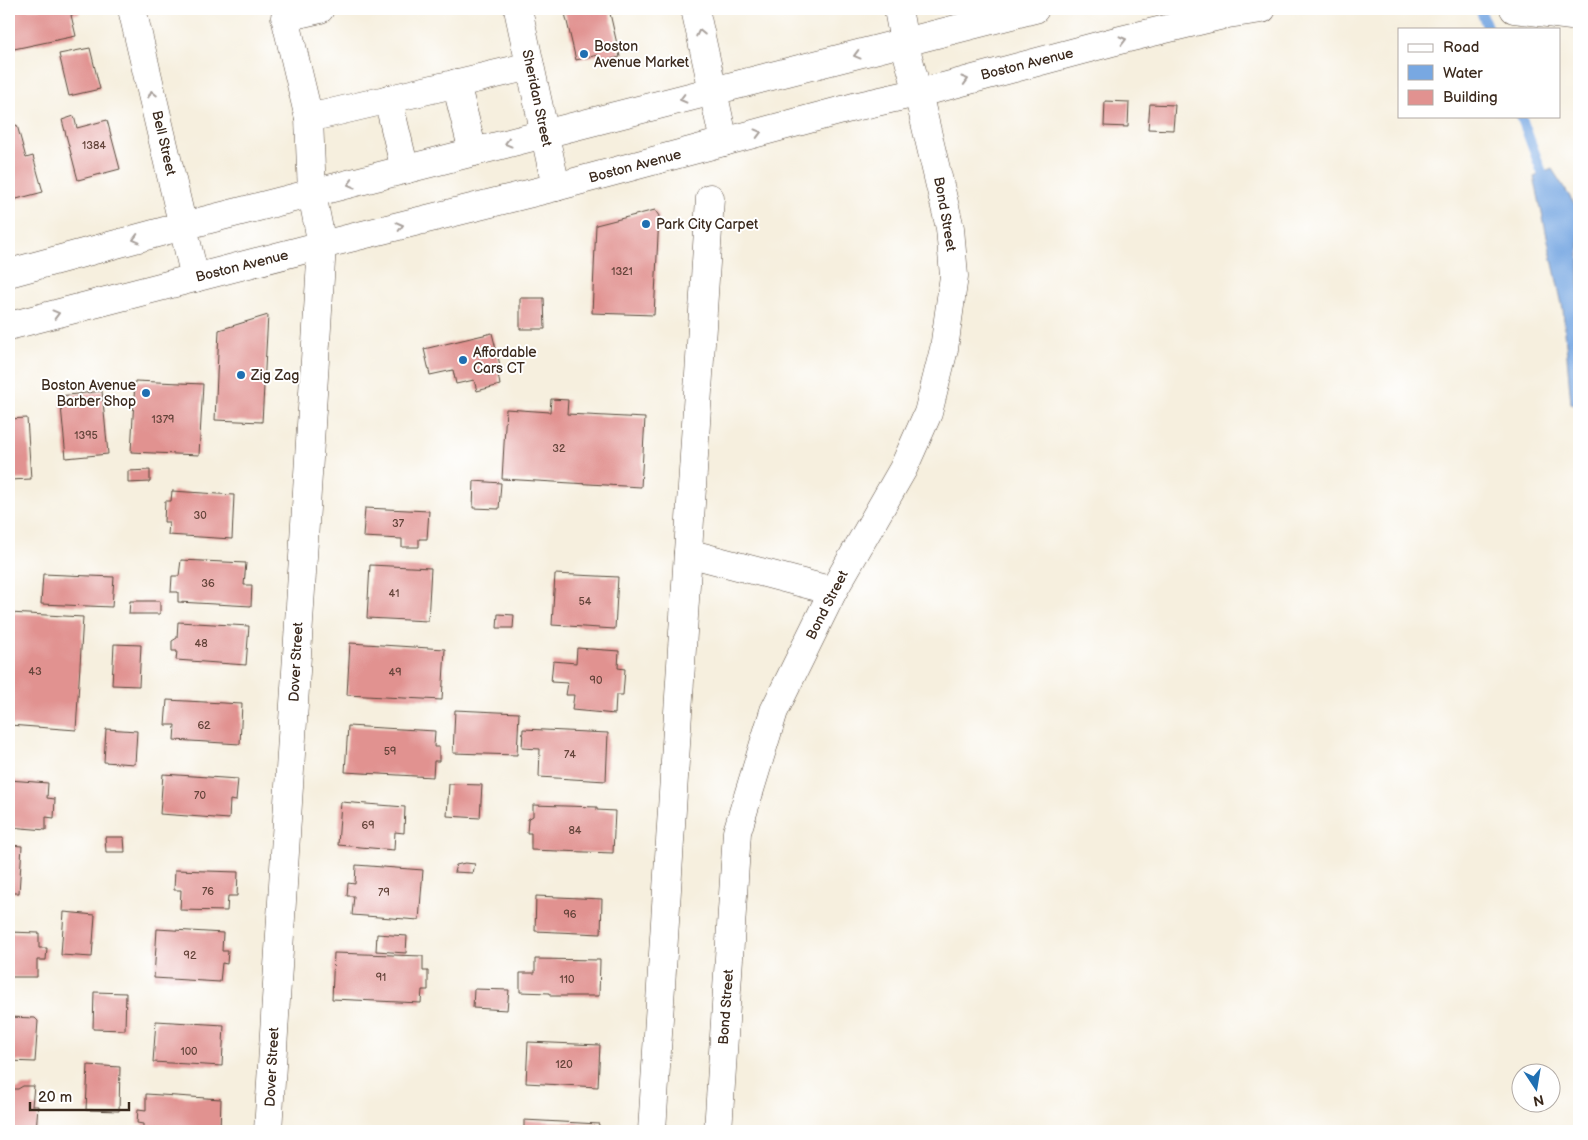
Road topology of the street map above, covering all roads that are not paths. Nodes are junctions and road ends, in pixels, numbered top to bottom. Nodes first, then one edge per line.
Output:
1 (132, 9) edge
2 (320, 9) edge
3 (518, 9) edge
4 (695, 9) edge
5 (898, 9) edge
6 (1035, 9) edge
7 (1262, 9) edge
8 (1514, 9) edge
9 (1579, 17) edge
10 (904, 42) junction
11 (530, 66) junction
12 (456, 83) junction
13 (713, 91) junction
14 (918, 92) junction
15 (388, 99) junction
16 (309, 118) junction
17 (544, 134) junction
18 (724, 142) junction
19 (473, 152) junction
20 (405, 170) junction
21 (556, 188) junction
22 (312, 194) junction
23 (710, 198) dead end
24 (183, 226) junction
25 (322, 245) junction
26 (9, 273) edge
27 (196, 278) junction
28 (9, 326) edge
29 (688, 553) junction
30 (833, 591) junction
31 (268, 1131) edge
32 (652, 1131) edge
33 (718, 1131) edge

24 -> 1 main road, Bell Street
2 - 16 main road, Dover Street
3 - 11 main road, Sheridan Street
13 -> 4 main road
5 - 10 main road, Bond Street
6 - 10 main road
14 -> 7 main road, Boston Avenue
8 - 9 main road
10 -> 13 main road
10 - 14 main road, Bond Street
11 - 12 main road
11 - 17 main road, Sheridan Street
12 - 15 main road
12 - 19 main road
13 -> 17 main road
13 - 18 main road
18 -> 14 main road, Boston Avenue
14 - 30 main road, Bond Street
15 - 16 main road
15 - 20 main road
16 - 22 main road, Dover Street
17 -> 19 main road
17 - 21 main road, Sheridan Street
18 - 21 main road, Boston Avenue
19 - 20 main road
20 -> 22 main road
25 -> 21 main road, Boston Avenue
22 - 24 main road
22 - 25 main road, Dover Street
23 - 29 main road
24 -> 26 main road
24 - 27 main road, Bell Street
25 - 27 main road, Boston Avenue
25 - 31 main road, Dover Street
28 -> 27 main road, Boston Avenue
29 - 30 main road
29 - 32 main road
30 - 33 main road, Bond Street

